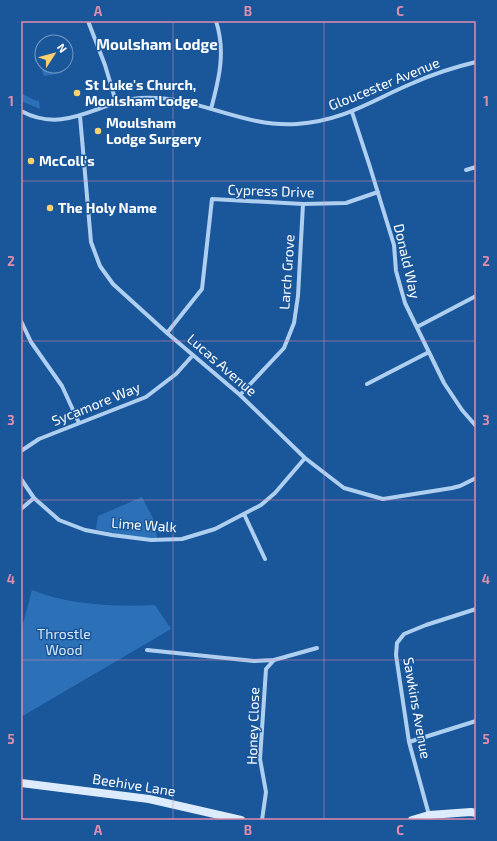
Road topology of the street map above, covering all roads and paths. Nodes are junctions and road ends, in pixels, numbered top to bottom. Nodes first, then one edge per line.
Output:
1 (216, 21) edge
2 (89, 22) edge
3 (476, 62) edge
4 (116, 102) junction
5 (211, 109) junction
6 (21, 111) edge
7 (352, 112) junction
8 (80, 116) junction
9 (476, 167) edge
10 (466, 170) dead end
11 (378, 192) junction
12 (303, 204) junction
13 (476, 296) edge
14 (21, 321) edge
15 (417, 327) junction
16 (167, 333) junction
17 (429, 352) junction
18 (193, 355) junction
19 (367, 384) dead end
20 (240, 395) junction
21 (79, 423) junction
22 (476, 426) edge
23 (21, 451) edge
24 (305, 458) junction
25 (476, 478) edge
26 (21, 480) edge
27 (34, 498) junction
28 (21, 509) edge
29 (244, 514) junction
30 (265, 559) dead end
31 (476, 609) edge
32 (317, 648) dead end
33 (147, 650) dead end
34 (274, 660) junction
35 (476, 721) edge
36 (409, 742) junction
37 (21, 783) edge
38 (476, 813) edge
39 (429, 815) junction
40 (241, 820) edge
41 (262, 820) edge
42 (412, 820) edge

1 - 5 street
2 - 4 street
3 - 7 street, Gloucester Avenue
4 - 5 street, Gloucester Avenue
4 - 8 street, Gloucester Avenue
5 - 7 street, Gloucester Avenue
6 - 8 street, Gloucester Avenue
7 - 11 street, Donald Way
8 - 16 street, Lucas Avenue
9 - 10 street
11 - 12 street, Cypress Drive
11 - 15 street, Donald Way
12 - 16 street, Cypress Drive
12 - 20 street, Larch Grove
13 - 15 street
14 - 21 street
15 - 17 street, Donald Way
16 - 18 street, Lucas Avenue
17 - 19 street
17 - 22 street, Donald Way
18 - 20 street, Lucas Avenue
18 - 21 street, Sycamore Way
20 - 24 street, Lucas Avenue
21 - 23 street, Sycamore Way
24 - 25 street, Lucas Avenue
24 - 29 street, Lime Walk
26 - 27 street, Lime Walk
27 - 28 street
27 - 29 street, Lime Walk
29 - 30 street
31 - 36 street, Sawkins Avenue
32 - 34 street
33 - 34 street
34 - 41 street, Honey Close
35 - 36 street
36 - 39 street, Sawkins Avenue
37 - 40 main road, Beehive Lane
38 - 39 main road
39 - 42 main road

